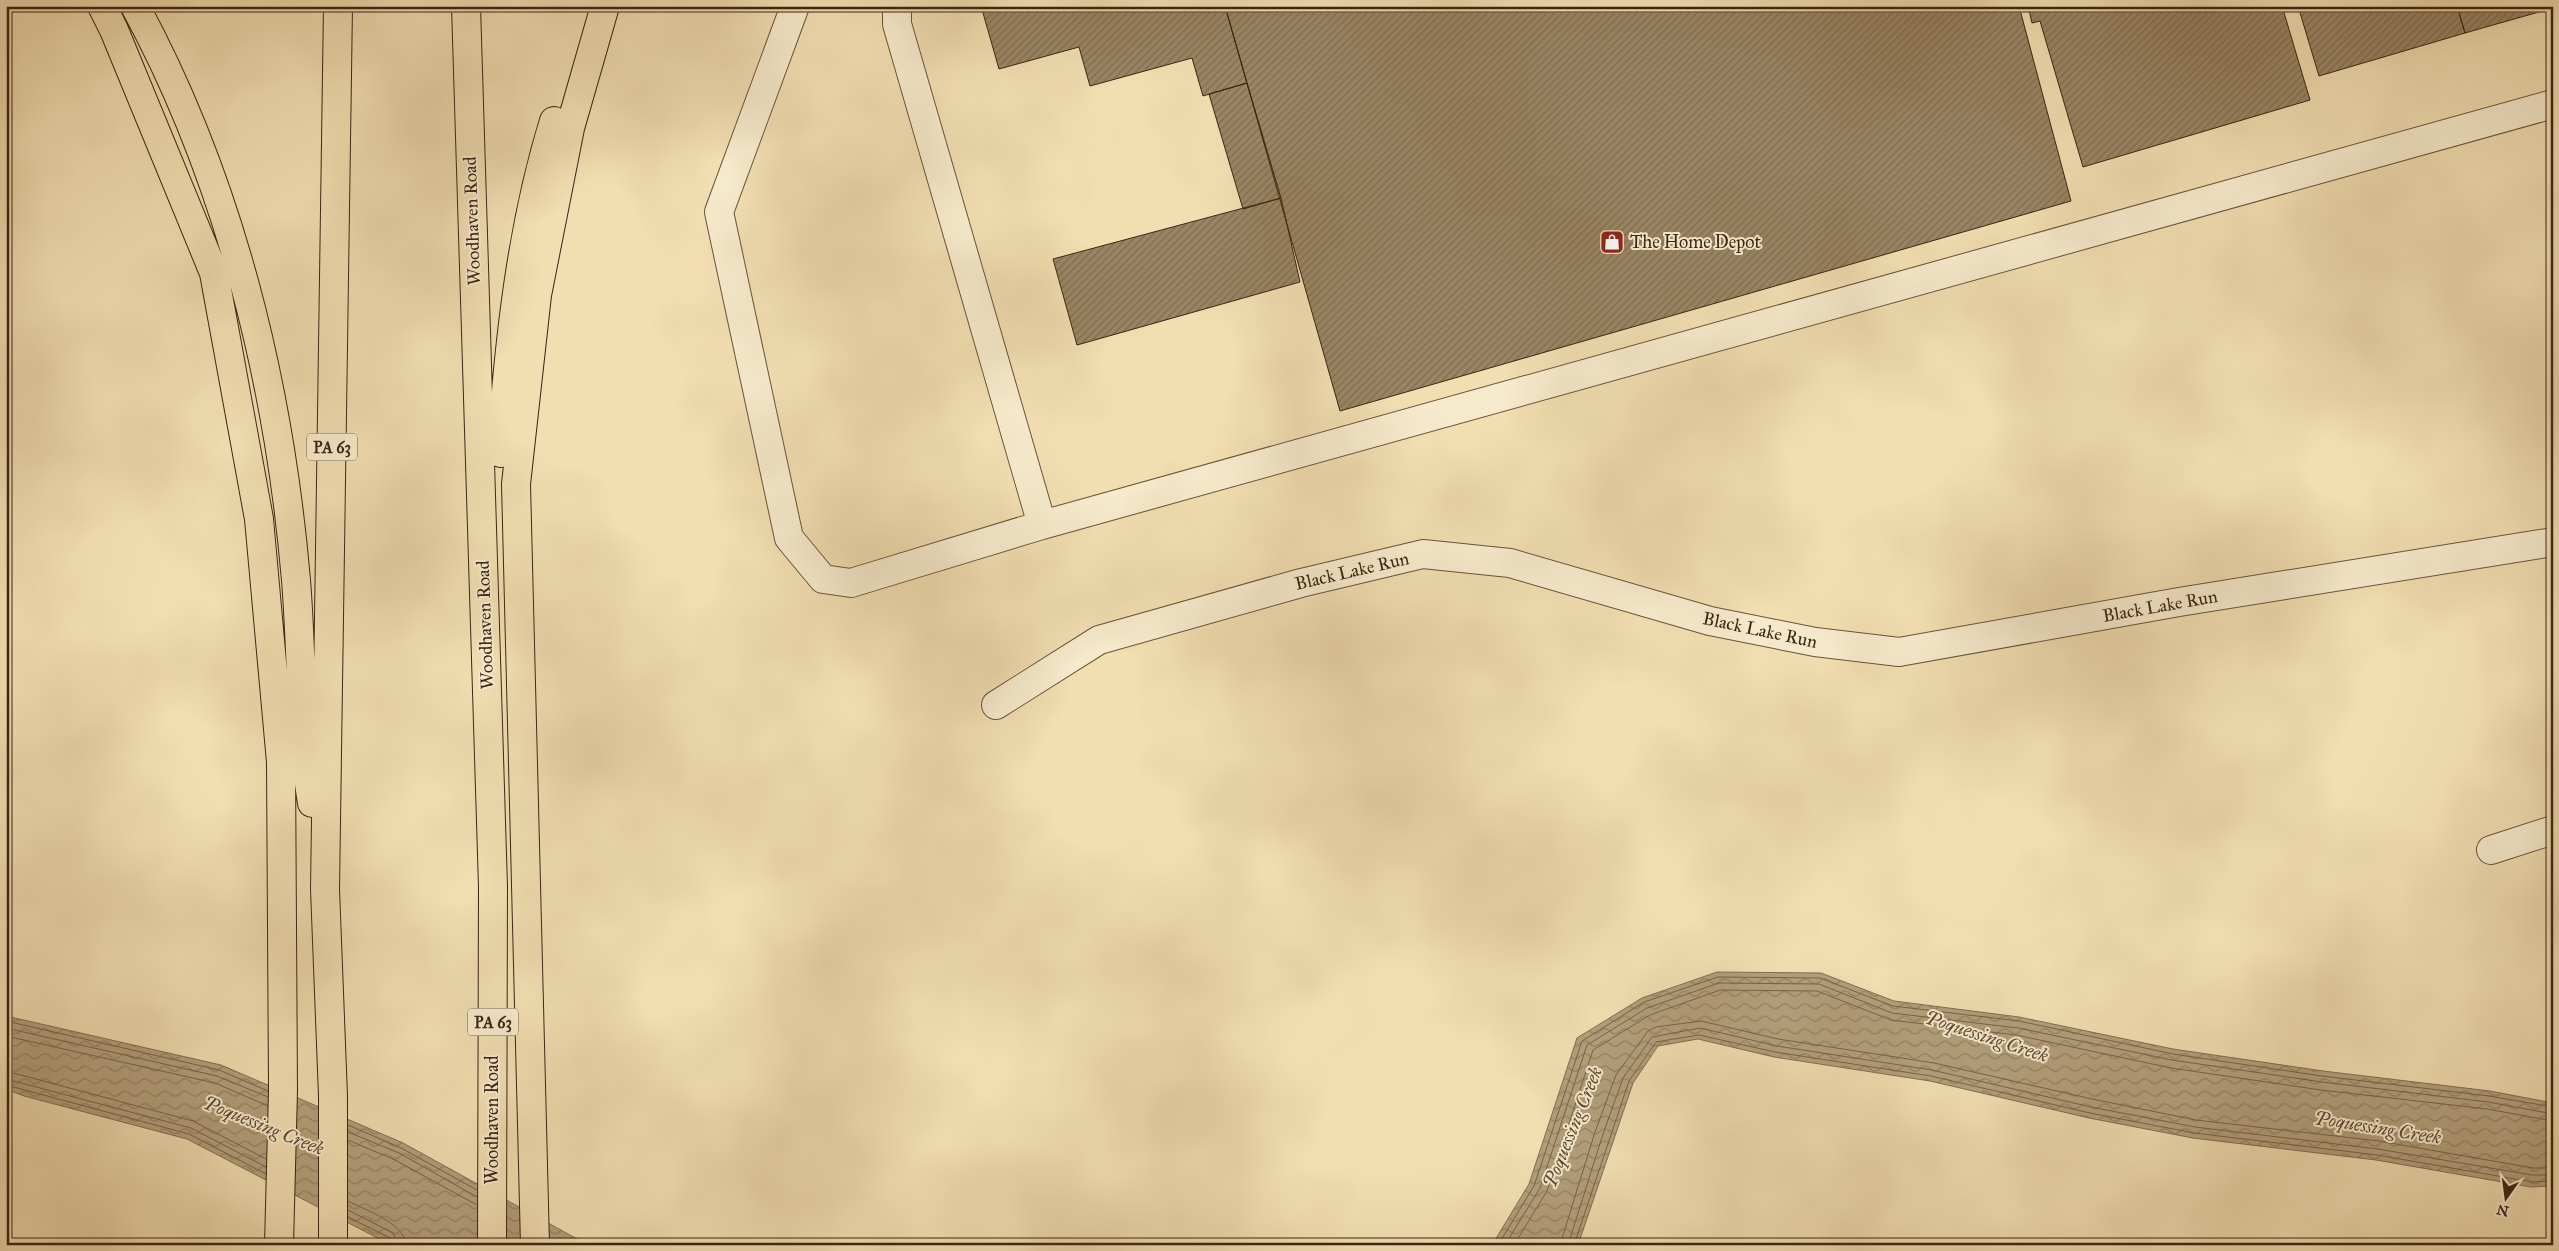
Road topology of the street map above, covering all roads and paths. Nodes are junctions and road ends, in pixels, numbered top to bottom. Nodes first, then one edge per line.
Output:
1 (102, 6) edge
2 (135, 6) edge
3 (338, 6) edge
4 (466, 6) edge
5 (591, 6) edge
6 (605, 6) edge
7 (795, 6) edge
8 (897, 6) edge
9 (2553, 104) edge
10 (1042, 525) junction
11 (2553, 542) edge
12 (996, 705) dead end
13 (2553, 830) edge
14 (2491, 850) dead end
15 (493, 887) junction
16 (325, 889) junction
17 (279, 1245) edge
18 (333, 1245) edge
19 (492, 1245) edge
20 (535, 1245) edge

1 - 17 highway
2 - 16 highway
3 - 16 highway, PA 63
4 - 15 highway, Woodhaven Road / PA 63
5 - 15 highway
6 - 20 highway
7 - 10 street
8 - 10 street
9 - 10 street
11 - 12 street, Black Lake Run
13 - 14 street
15 - 19 highway, Woodhaven Road / PA 63
16 - 18 highway, PA 63

